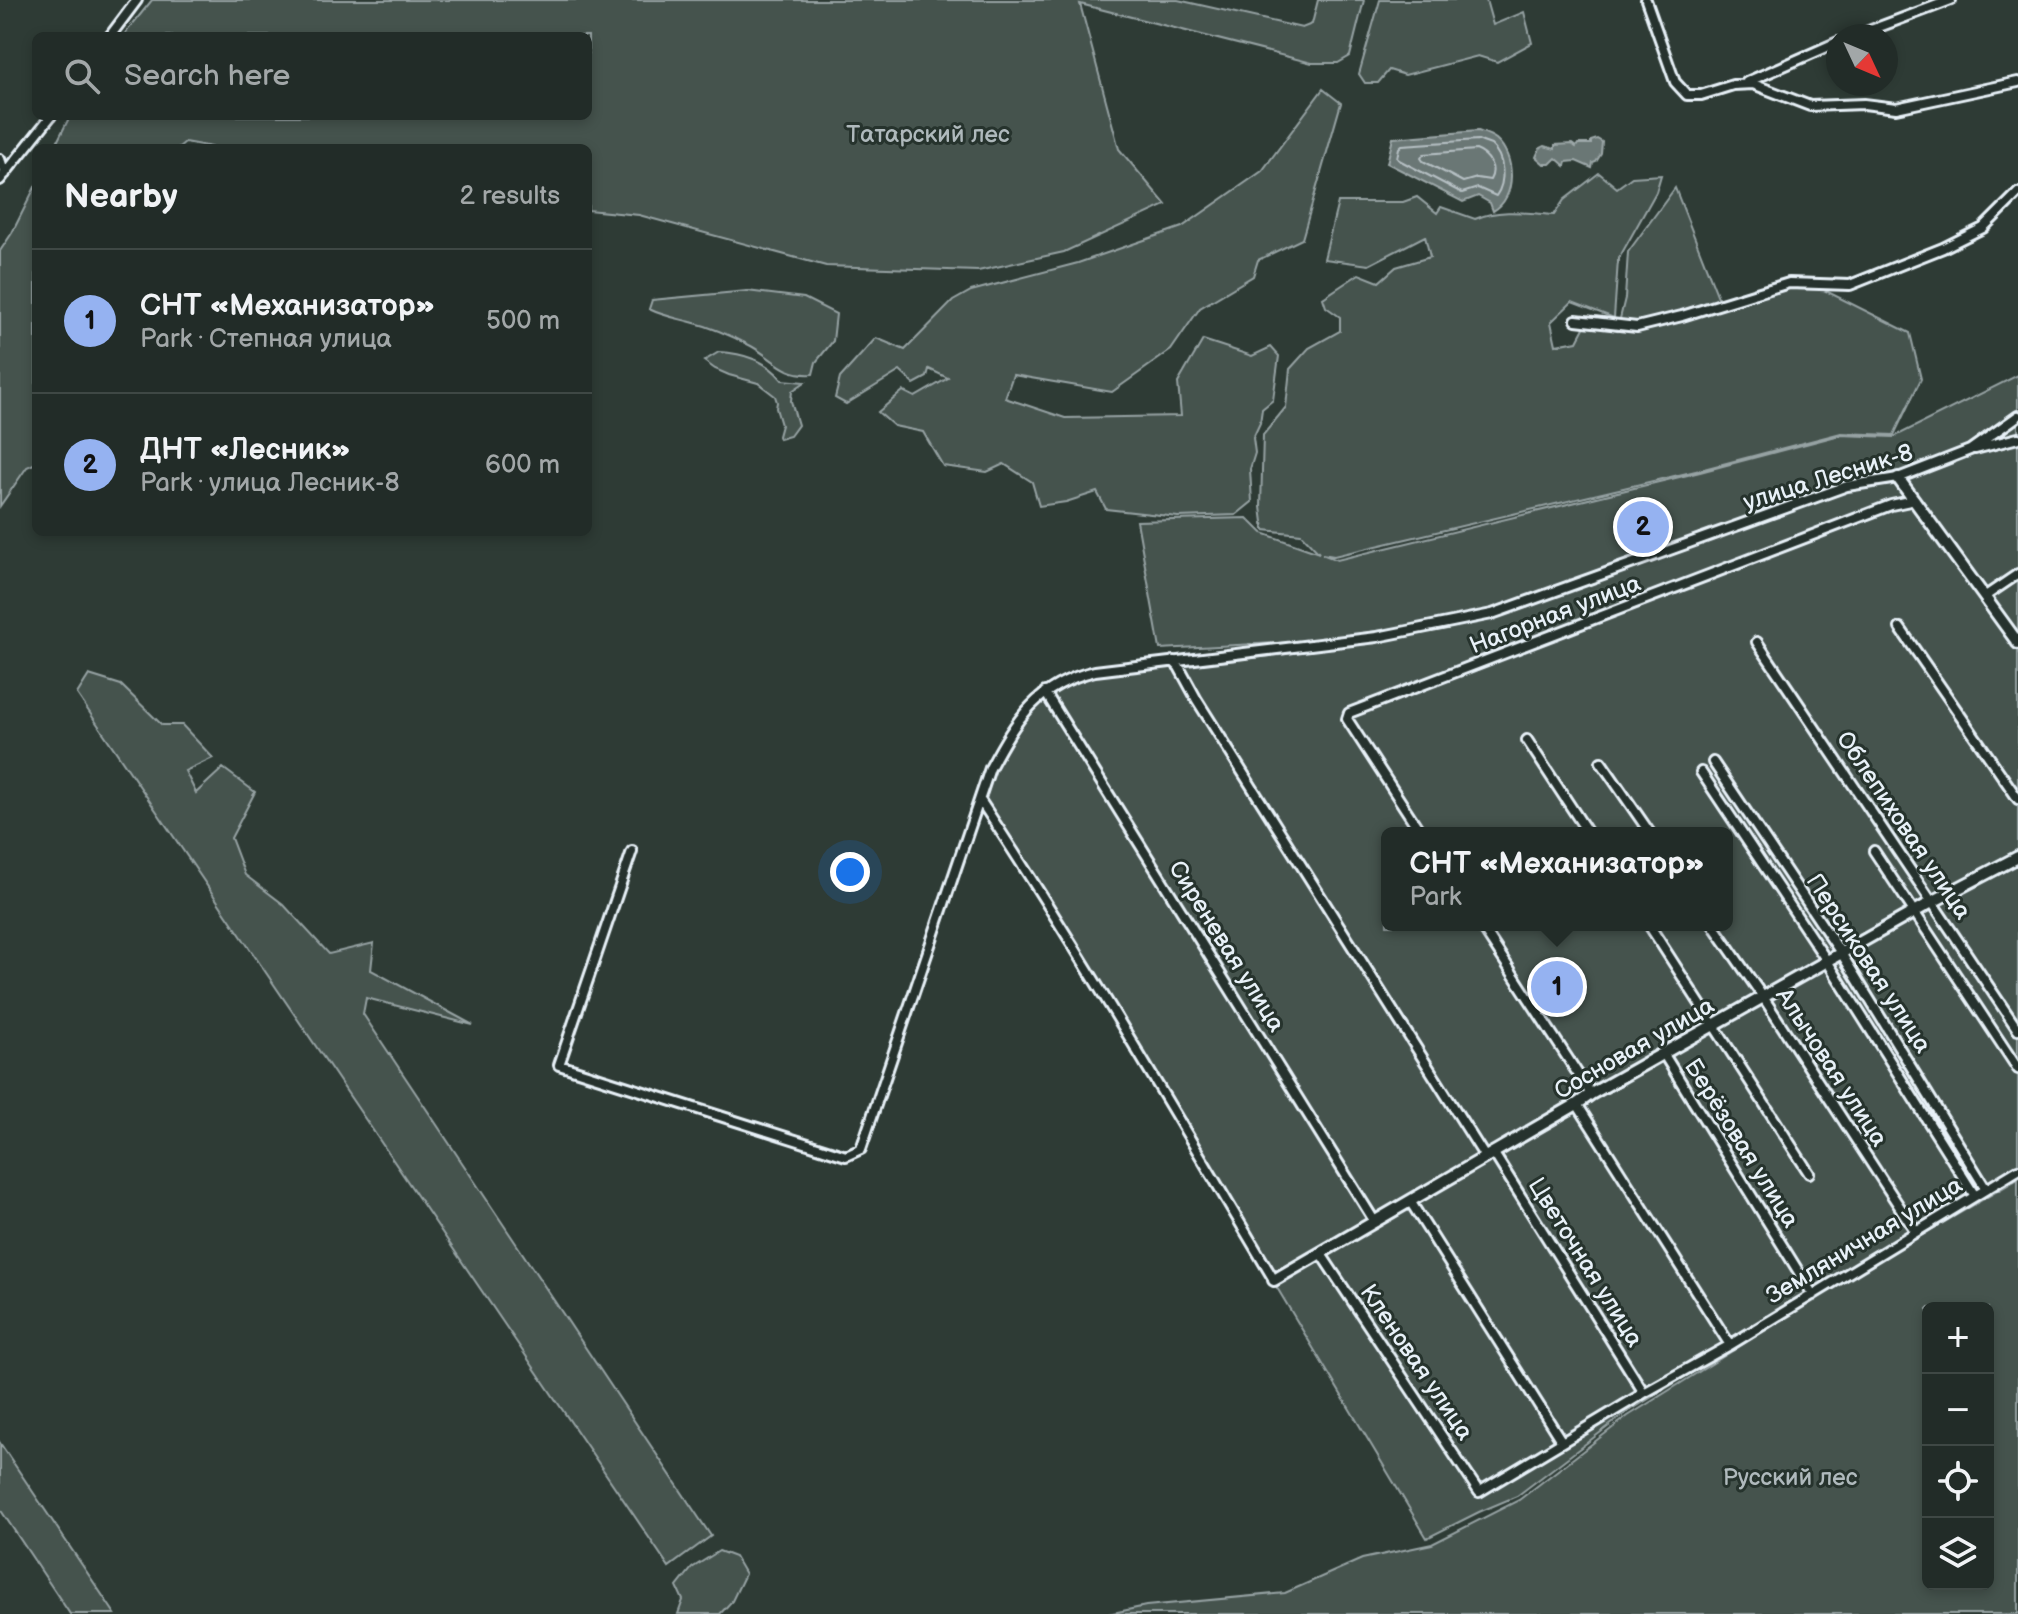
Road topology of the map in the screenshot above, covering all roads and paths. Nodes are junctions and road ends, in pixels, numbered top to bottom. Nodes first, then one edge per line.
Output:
1 (137, 0) edge
2 (1646, 0) edge
3 (1951, 0) edge
4 (1887, 24) edge
5 (113, 32) edge
6 (1826, 47) edge
7 (2018, 82) edge
8 (1742, 85) junction
9 (48, 120) edge
10 (0, 159) edge
11 (2, 177) edge
12 (2018, 193) edge
13 (1576, 320) dead end
14 (2018, 416) edge
15 (2018, 438) edge
16 (1970, 450) junction
17 (1898, 478) junction
18 (1915, 500) junction
19 (2018, 574) edge
20 (1984, 597) junction
21 (1900, 628) dead end
22 (2017, 639) edge
23 (1757, 642) dead end
24 (1173, 661) junction
25 (1045, 692) junction
26 (1527, 740) dead end
27 (1601, 762) dead end
28 (1713, 762) dead end
29 (1701, 772) dead end
30 (2018, 799) edge
31 (980, 800) junction
32 (1417, 827) edge
33 (1584, 827) edge
34 (1646, 827) edge
35 (632, 851) dead end
36 (1874, 851) dead end
37 (2018, 857) edge
38 (1932, 902) junction
39 (1914, 912) junction
40 (1485, 931) edge
41 (1653, 931) edge
42 (1717, 931) edge
43 (1841, 953) junction
44 (1827, 961) junction
45 (1763, 997) junction
46 (1714, 1025) junction
47 (2018, 1030) edge
48 (1663, 1053) junction
49 (2018, 1069) edge
50 (1591, 1094) junction
51 (1577, 1104) junction
52 (1489, 1154) junction
53 (2018, 1170) edge
54 (1809, 1173) dead end
55 (1986, 1189) junction
56 (1975, 1196) junction
57 (1410, 1201) junction
58 (1375, 1222) junction
59 (1916, 1232) junction
60 (1321, 1254) junction
61 (1274, 1280) joint
62 (1813, 1295) junction
63 (1730, 1345) junction
64 (1644, 1393) junction
65 (1562, 1442) junction
66 (1479, 1492) joint

1 - 5 street
2 - 8 street
3 - 4 street
6 - 8 street
7 - 8 street
9 - 11 street
10 - 11 street
12 - 13 street
14 - 16 street, улица Лесник-8
15 - 16 street
16 - 17 street, улица Лесник-8
17 - 18 street
17 - 24 street, улица Лесник-8
18 - 20 street
18 - 32 street, Нагорная улица
19 - 20 street
20 - 22 street
21 - 30 street
23 - 38 street, Облепиховая улица
24 - 25 street, улица Лесник-8
24 - 52 street, Цветочная улица
25 - 31 street
25 - 58 street, Сиреневая улица
26 - 33 street
27 - 34 street
28 - 43 street, Персиковая улица
29 - 44 street
31 - 35 street
31 - 61 street
36 - 39 street
37 - 38 street, Сосновая улица
38 - 39 street, Сосновая улица
38 - 47 street, Облепиховая улица
39 - 43 street, Сосновая улица
39 - 49 street
40 - 50 street
41 - 46 street
42 - 45 street, Алычовая улица
43 - 44 street, Сосновая улица
43 - 55 street, Персиковая улица
44 - 45 street, Сосновая улица
44 - 56 street
45 - 46 street, Сосновая улица
45 - 59 street, Алычовая улица
46 - 48 street, Сосновая улица
46 - 54 street
48 - 50 street, Сосновая улица
48 - 62 street, Берёзовая улица
50 - 51 street, Сосновая улица
51 - 52 street, Сосновая улица
51 - 63 street
52 - 57 street, Сосновая улица
52 - 64 street, Цветочная улица
53 - 55 street, Земляничная улица
55 - 56 street, Земляничная улица
56 - 59 street, Земляничная улица
57 - 58 street, Сосновая улица
57 - 65 street
58 - 60 street, Сосновая улица
59 - 62 street, Земляничная улица
60 - 61 street, Сосновая улица
60 - 66 street, Кленовая улица
62 - 63 street, Земляничная улица
63 - 64 street, Земляничная улица
64 - 65 street, Земляничная улица
65 - 66 street, Земляничная улица

